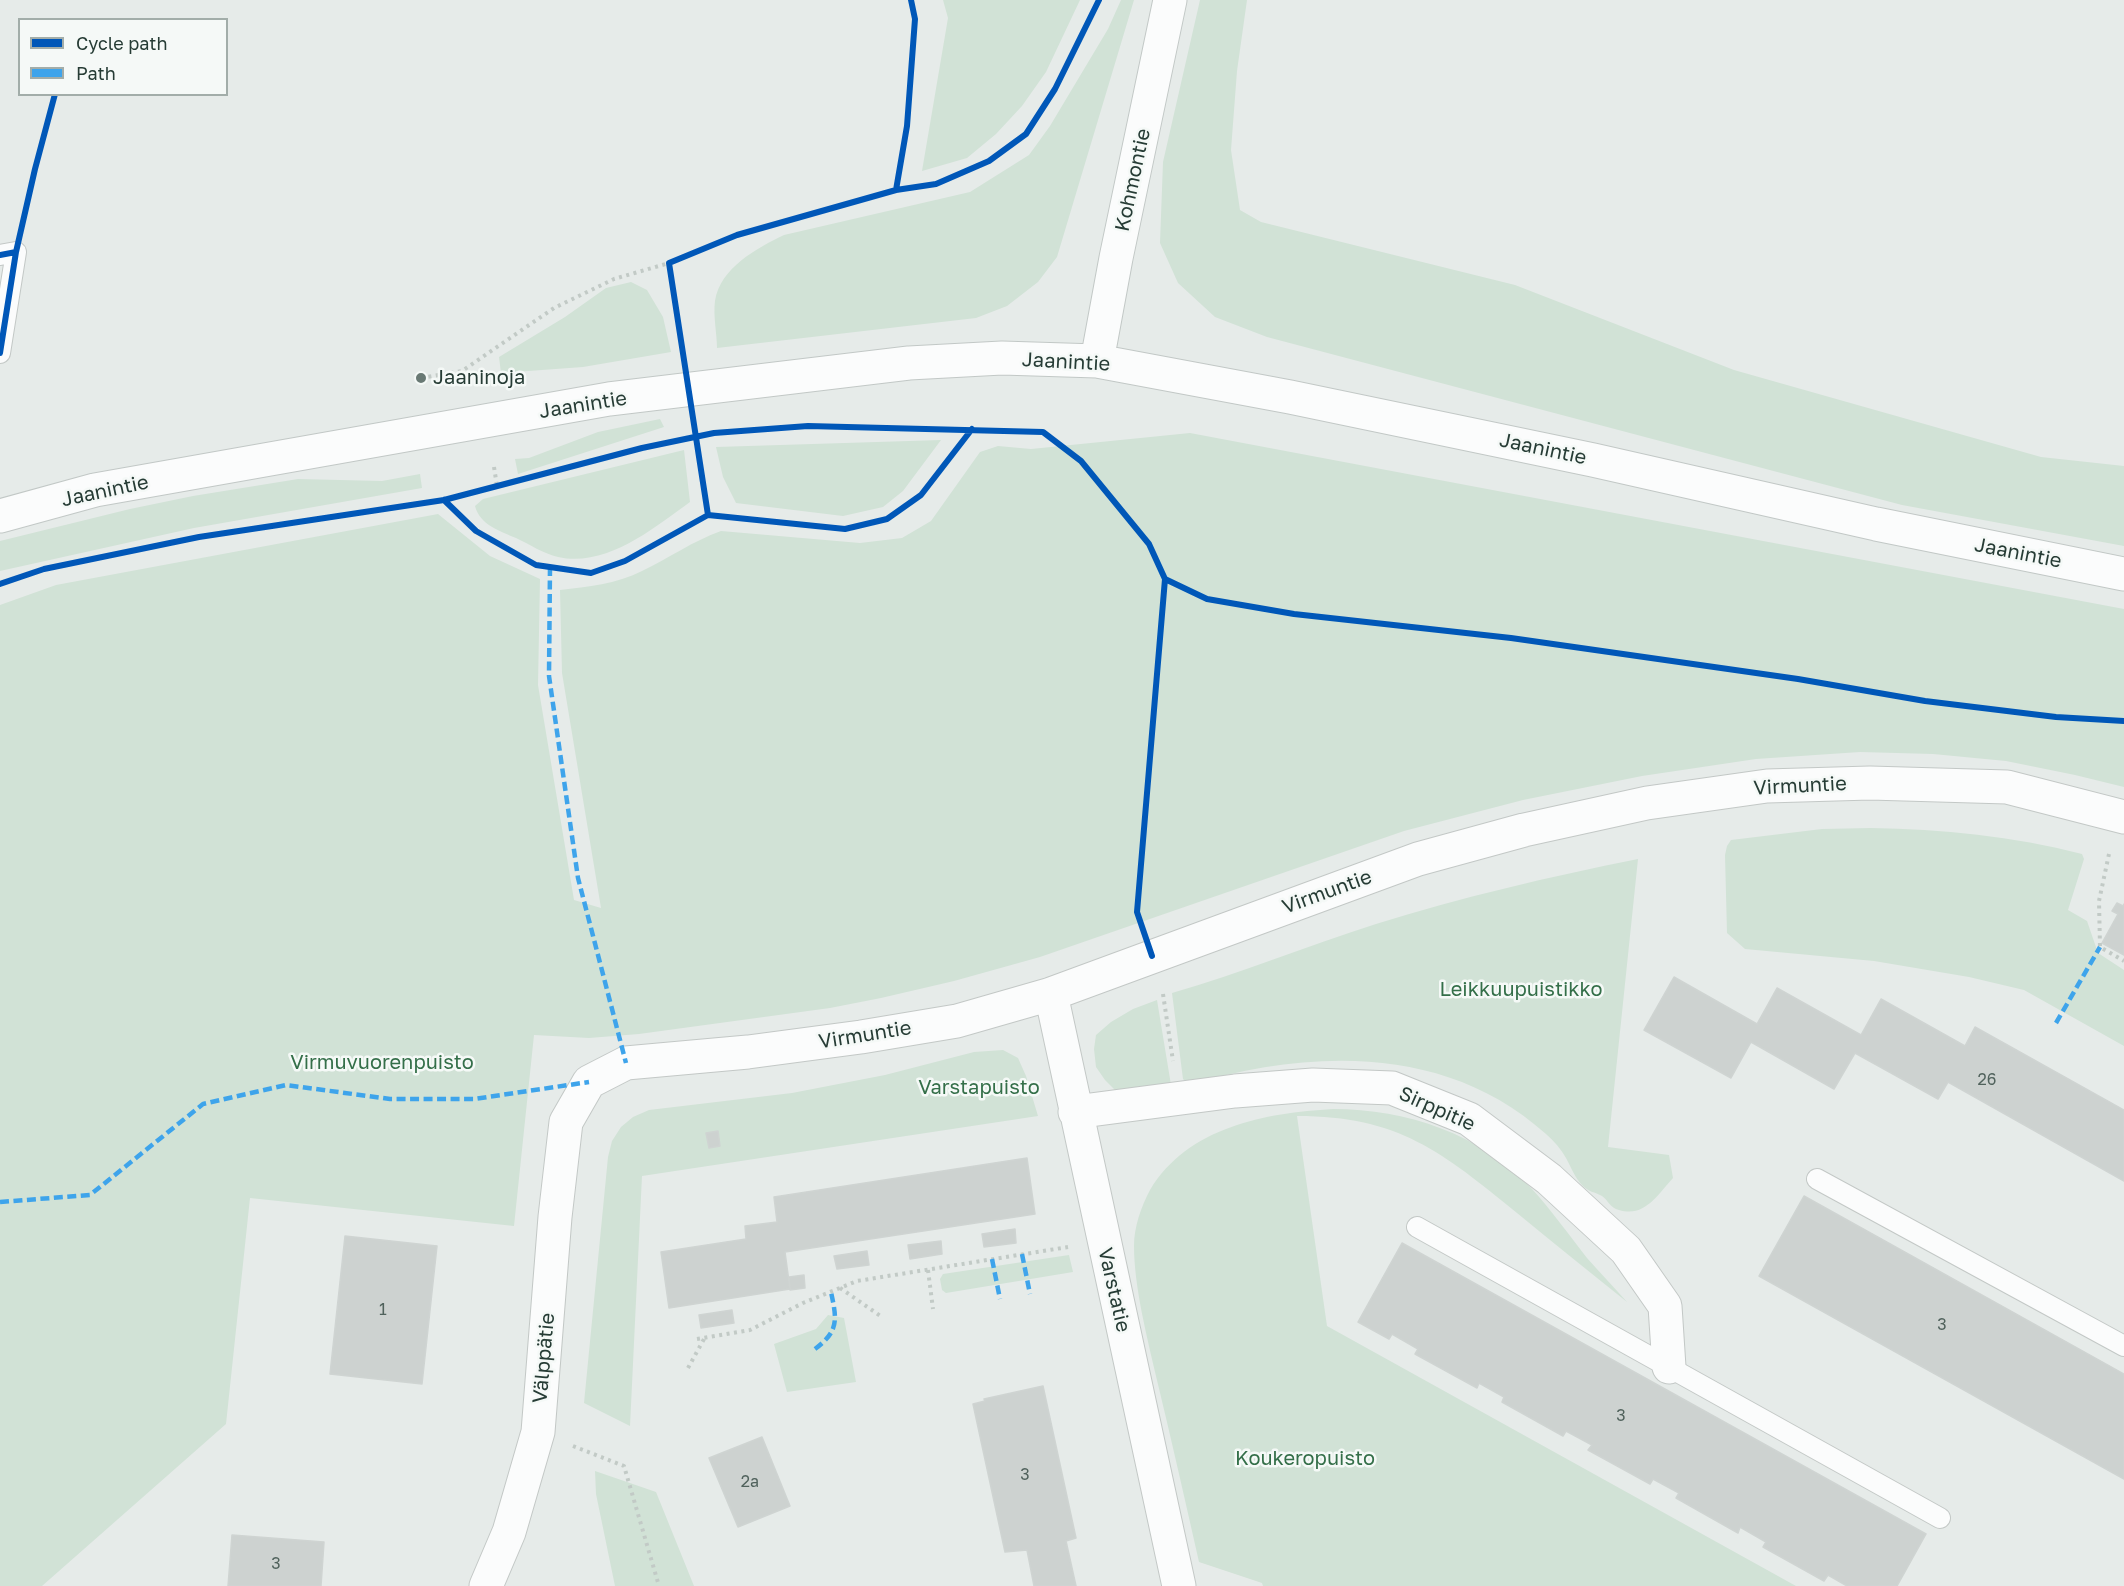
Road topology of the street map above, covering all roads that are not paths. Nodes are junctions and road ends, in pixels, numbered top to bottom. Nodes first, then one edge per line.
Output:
1 (1170, 0) edge
2 (0, 255) edge
3 (0, 353) edge
4 (1097, 361) junction
5 (0, 516) edge
6 (2124, 574) edge
7 (2124, 817) edge
8 (1051, 994) junction
9 (1075, 1112) junction
10 (566, 1122) joint
11 (1817, 1179) dead end
12 (1417, 1227) dead end
13 (2124, 1346) edge
14 (1669, 1367) junction
15 (1940, 1518) dead end
16 (486, 1586) edge
17 (1179, 1586) edge

1 - 4 street, Kohmontie
2 - 3 lane
4 - 5 street, Jaanintie
4 - 6 street, Jaanintie
7 - 8 street, Virmuntie
8 - 9 street, Varstatie
8 - 10 street, Virmuntie
9 - 14 street, Sirppitie
9 - 17 street, Varstatie
10 - 16 street, Välppätie
11 - 13 lane
12 - 14 lane
14 - 15 lane

